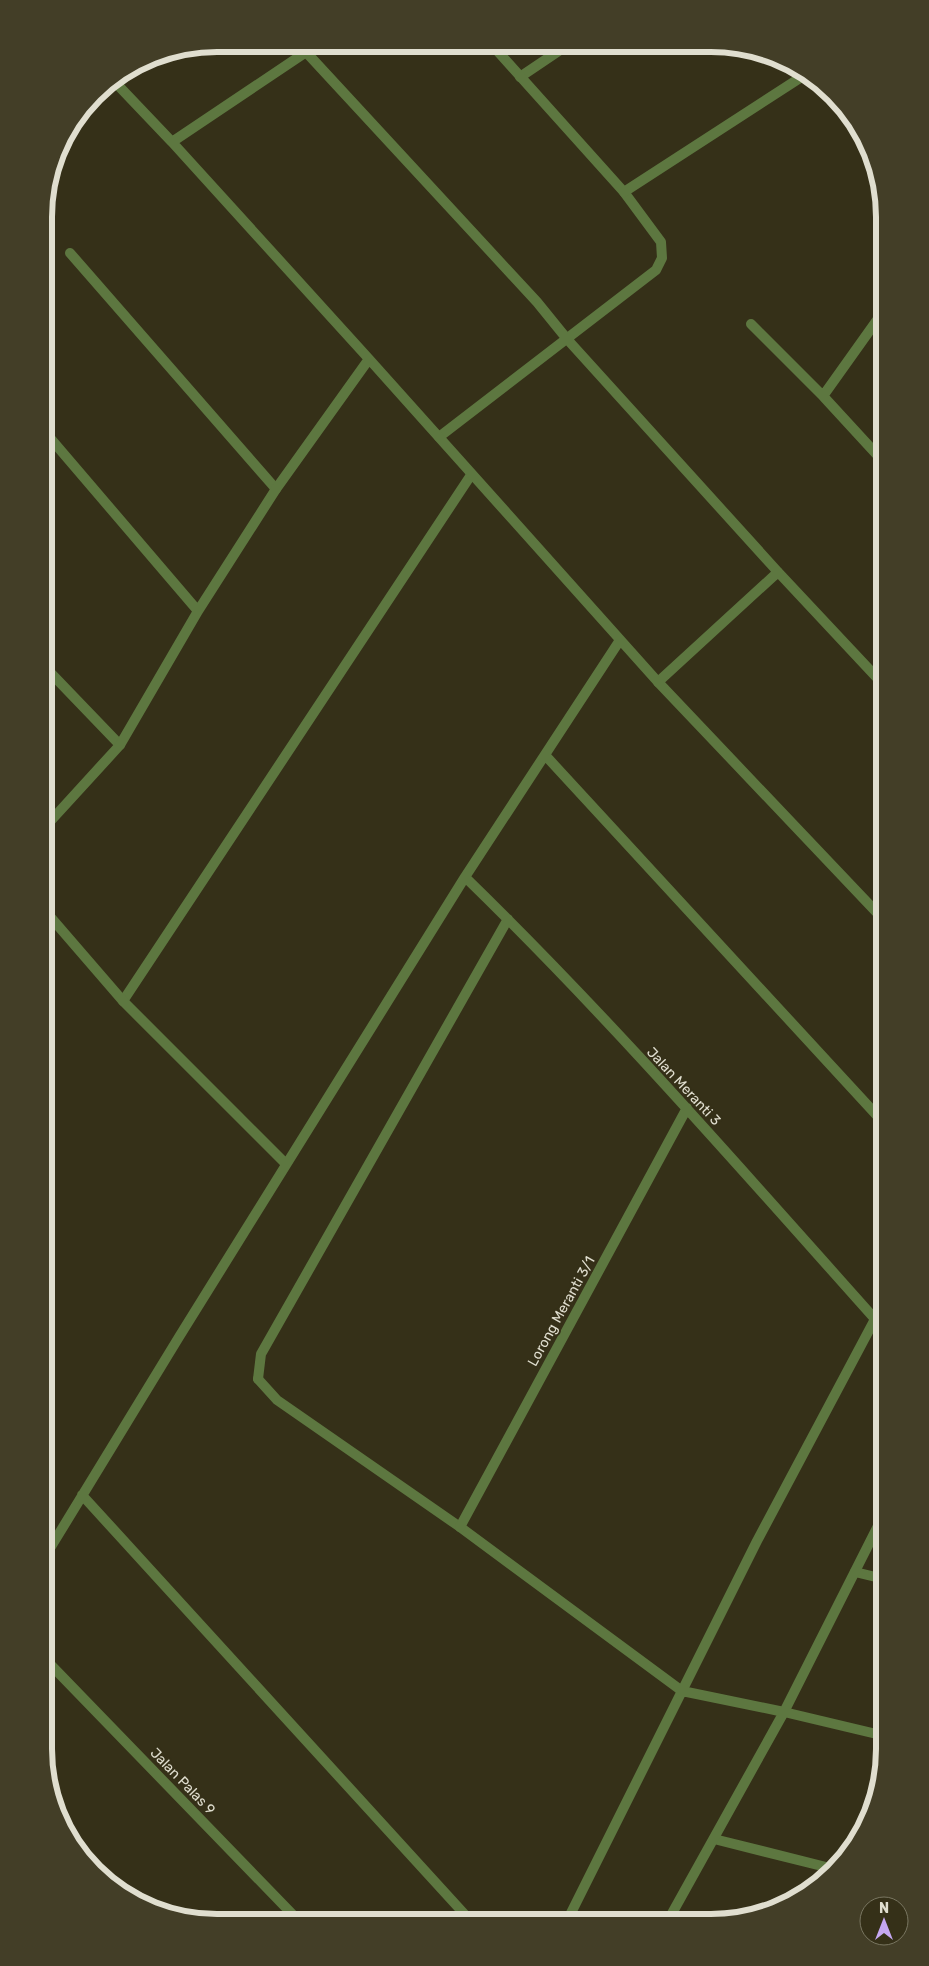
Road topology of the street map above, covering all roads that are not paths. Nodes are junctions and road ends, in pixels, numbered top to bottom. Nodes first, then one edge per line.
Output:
1 (498, 52) edge
2 (557, 52) edge
3 (305, 53) edge
4 (307, 53) edge
5 (520, 77) junction
6 (800, 78) edge
7 (119, 86) edge
8 (172, 142) junction
9 (624, 192) junction
10 (70, 253) dead end
11 (876, 322) edge
12 (751, 324) dead end
13 (567, 339) junction
14 (369, 358) junction
15 (823, 396) junction
16 (440, 437) junction
17 (53, 441) edge
18 (876, 454) edge
19 (471, 475) junction
20 (276, 489) junction
21 (778, 572) junction
22 (198, 611) junction
23 (620, 640) junction
24 (53, 675) edge
25 (876, 677) edge
26 (658, 682) junction
27 (120, 745) junction
28 (545, 754) junction
29 (53, 819) edge
30 (465, 877) junction
31 (876, 912) edge
32 (508, 919) junction
33 (53, 920) edge
34 (123, 1001) junction
35 (687, 1108) junction
36 (876, 1114) edge
37 (286, 1164) junction
38 (875, 1319) joint
39 (82, 1495) junction
40 (460, 1527) junction
41 (876, 1530) edge
42 (52, 1545) edge
43 (855, 1572) junction
44 (876, 1577) edge
45 (52, 1666) edge
46 (682, 1690) junction
47 (784, 1712) junction
48 (876, 1734) edge
49 (714, 1839) junction
50 (826, 1867) edge
51 (292, 1914) edge
52 (464, 1914) edge
53 (570, 1914) edge
54 (672, 1914) edge

1 - 5 street
2 - 5 street
3 - 8 street
4 - 13 street
5 - 9 street
6 - 9 street
7 - 8 street
8 - 14 street
9 - 13 street
10 - 20 street
11 - 15 street
12 - 15 street
13 - 16 street
13 - 21 street
14 - 16 street
14 - 20 street
15 - 18 street
16 - 19 street
17 - 22 street
19 - 23 street
19 - 34 street
20 - 22 street
21 - 25 street
21 - 26 street
22 - 27 street
23 - 26 street
23 - 28 street
24 - 27 street
26 - 31 street
27 - 29 street
28 - 30 street
28 - 36 street
30 - 32 street, Jalan Meranti 3
30 - 37 street
32 - 35 street, Jalan Meranti 3
32 - 40 street
33 - 34 street
34 - 37 street
35 - 38 street, Jalan Meranti 3
35 - 40 street, Lorong Meranti 3/1
37 - 39 street
38 - 46 street
39 - 42 street
39 - 52 street
40 - 46 street
41 - 43 street
43 - 44 street
43 - 47 street
45 - 51 street, Jalan Palas 9
46 - 47 street
46 - 53 street
47 - 48 street
47 - 49 street
49 - 50 street
49 - 54 street

